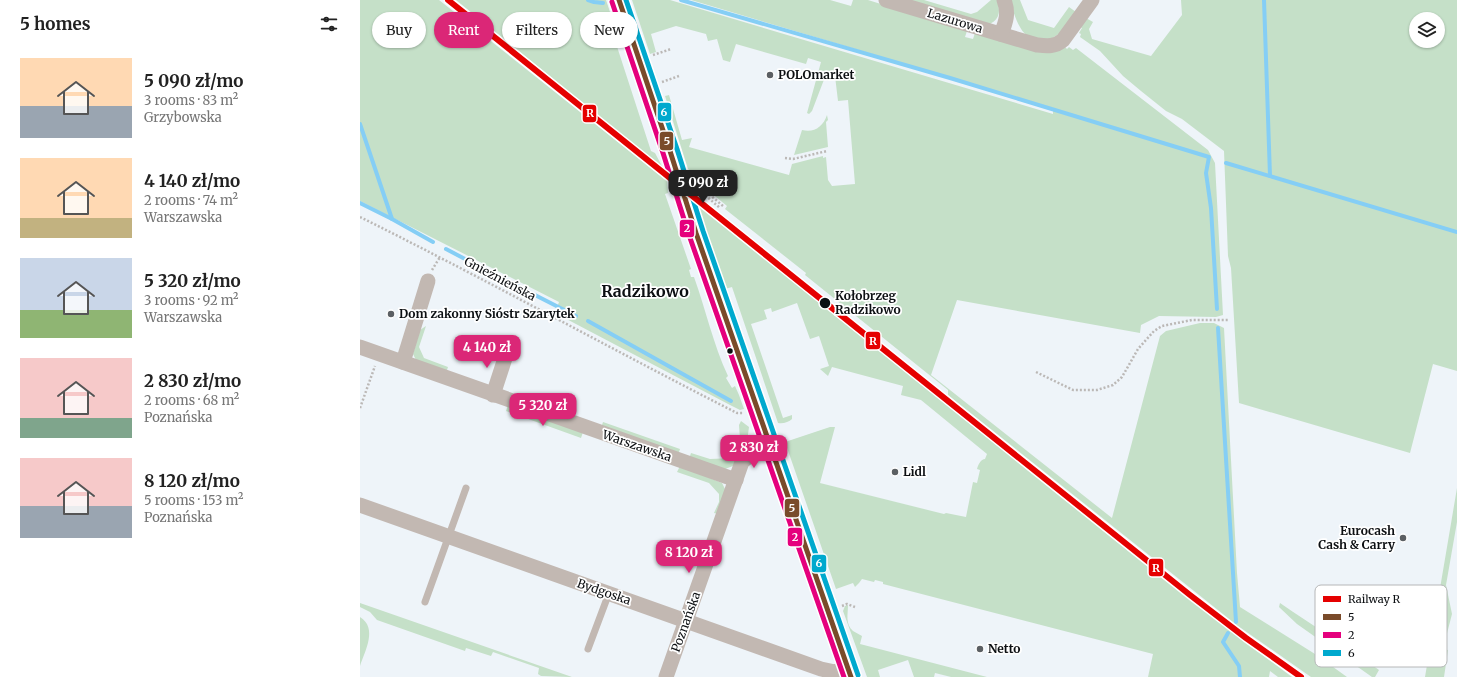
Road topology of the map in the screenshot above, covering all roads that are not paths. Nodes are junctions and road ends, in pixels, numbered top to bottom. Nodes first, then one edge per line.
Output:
1 (619, 0) edge
2 (886, 0) edge
3 (1004, 0) edge
4 (1092, 0) edge
5 (1001, 34) junction
6 (428, 281) dead end
7 (360, 347) edge
8 (507, 352) dead end
9 (403, 362) junction
10 (493, 395) junction
11 (771, 448) junction
12 (736, 480) junction
13 (466, 488) dead end
14 (360, 505) edge
15 (448, 537) junction
16 (609, 593) junction
17 (425, 602) dead end
18 (687, 621) junction
19 (588, 649) dead end
20 (849, 673) edge
21 (666, 677) edge

1 - 11 street
2 - 5 street, Lazurowa
3 - 5 street
4 - 5 street, Lazurowa
6 - 9 street
7 - 9 street, Warszawska
8 - 10 street
9 - 10 street, Warszawska
10 - 12 street, Warszawska
11 - 12 street, Poznańska
11 - 20 street
12 - 18 street, Poznańska
13 - 15 lane
14 - 15 street, Bydgoska
15 - 16 street, Bydgoska
15 - 17 lane
16 - 18 street, Bydgoska
16 - 19 lane
18 - 20 street, Bydgoska
18 - 21 street, Poznańska

